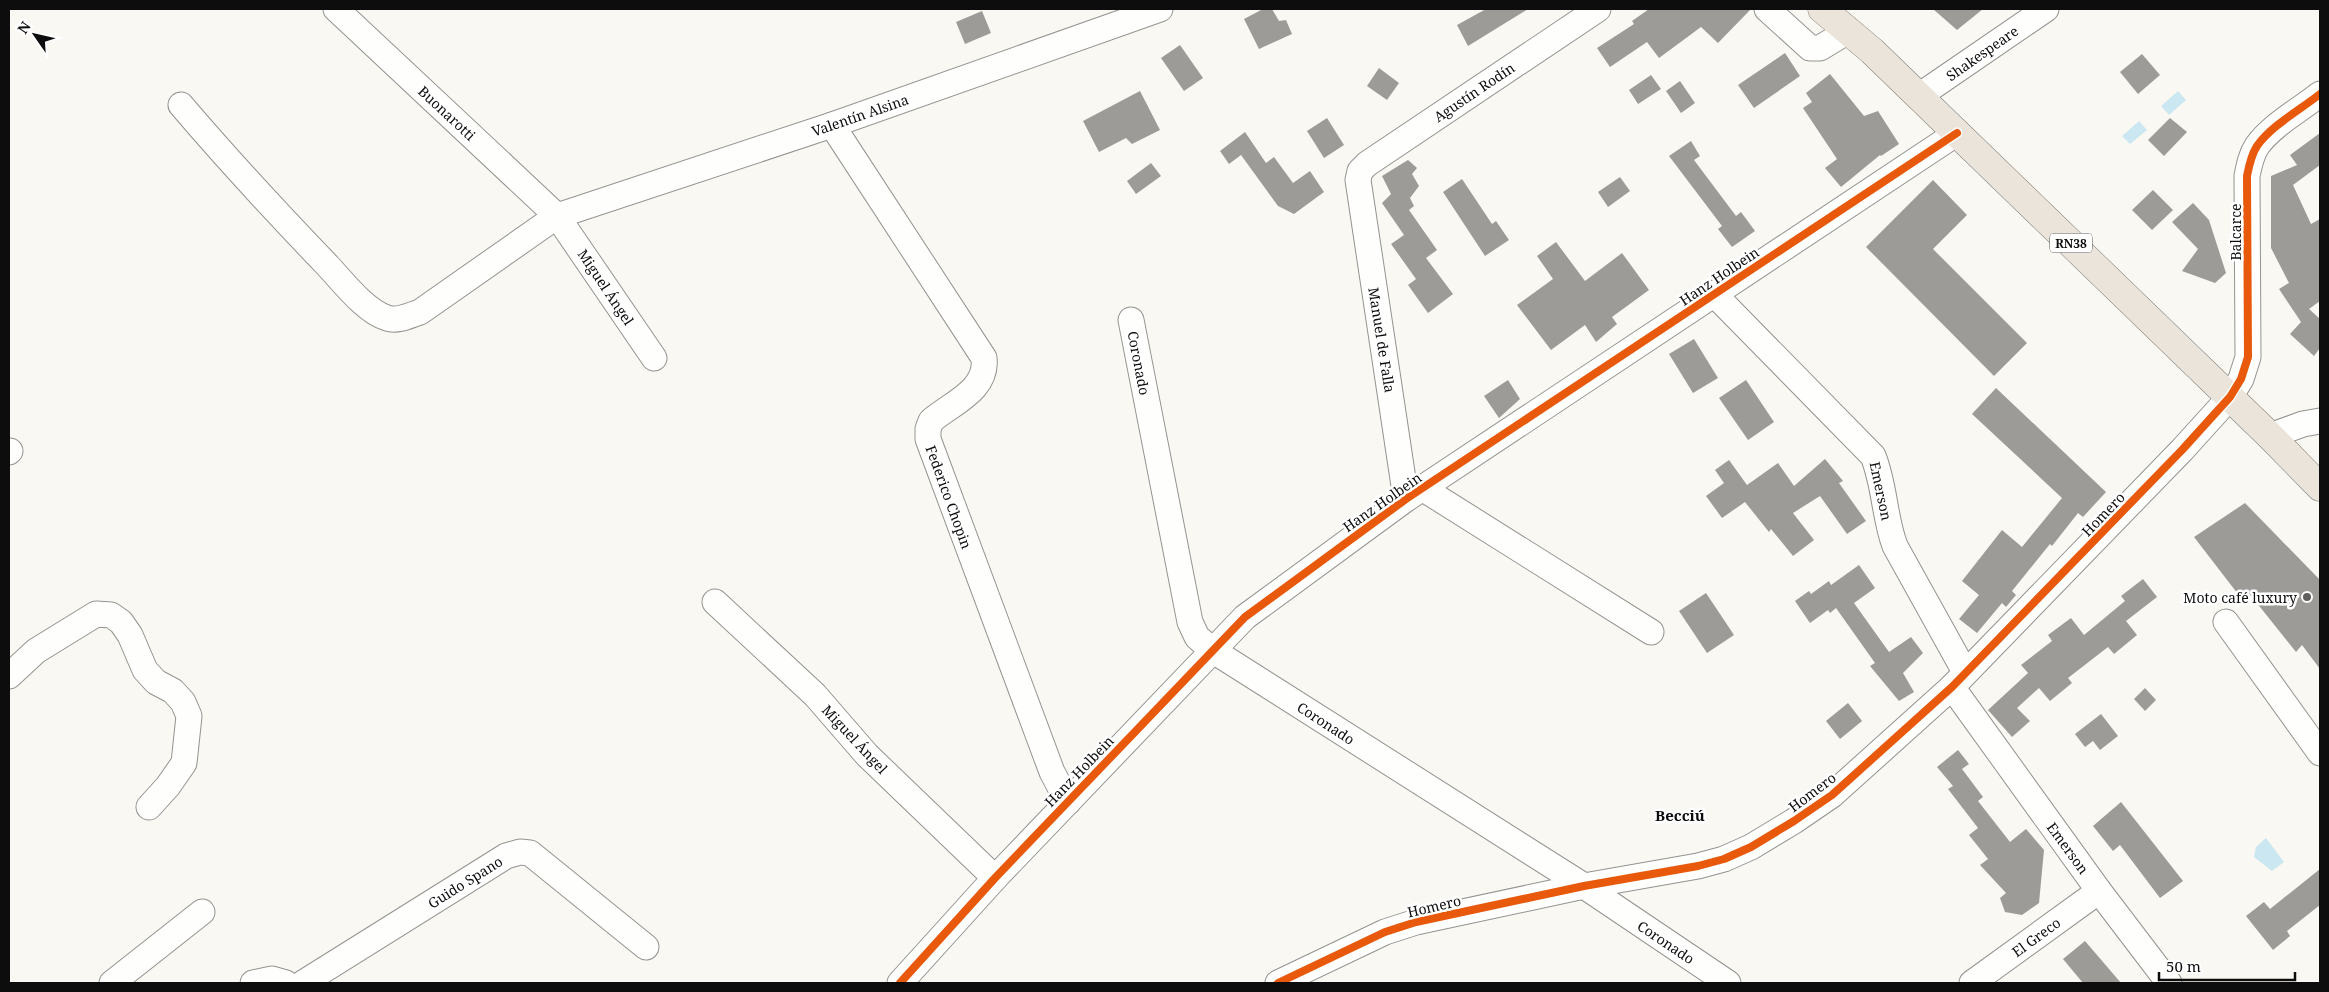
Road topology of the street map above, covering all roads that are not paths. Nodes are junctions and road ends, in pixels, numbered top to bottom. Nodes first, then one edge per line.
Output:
1 (336, 9) edge
2 (1160, 9) edge
3 (1598, 9) edge
4 (1767, 9) edge
5 (1822, 9) edge
6 (2046, 9) edge
7 (1846, 20) edge
8 (2320, 94) edge
9 (1919, 96) junction
10 (181, 105) dead end
11 (832, 125) junction
12 (1957, 133) junction
13 (1358, 180) joint
14 (557, 216) junction
15 (1715, 295) junction
16 (1131, 320) dead end
17 (654, 358) dead end
18 (2230, 397) junction
19 (2320, 421) edge
20 (2270, 436) junction
21 (2320, 487) edge
22 (1414, 494) junction
23 (715, 602) dead end
24 (2226, 622) dead end
25 (1651, 632) dead end
26 (1212, 650) junction
27 (9, 676) edge
28 (1959, 680) junction
29 (2320, 753) edge
30 (1068, 802) junction
31 (149, 807) dead end
32 (996, 878) junction
33 (1584, 886) junction
34 (2099, 891) junction
35 (202, 912) dead end
36 (646, 947) dead end
37 (112, 983) edge
38 (253, 983) edge
39 (286, 983) edge
40 (303, 983) edge
41 (900, 983) edge
42 (1278, 983) edge
43 (1728, 983) edge
44 (1972, 983) edge
45 (2169, 983) edge

1 - 14 street, Buonarotti
2 - 11 street, Valentín Alsina
3 - 13 street, Agustín Rodín
4 - 7 street
5 - 7 main road, RN38
6 - 9 street, Shakespeare
7 - 9 main road, RN38
8 - 18 street, Balcarce
9 - 12 main road, RN38
10 - 14 street, Valentín Alsina
11 - 14 street, Valentín Alsina
11 - 30 street, Federico Chopin
12 - 15 street, Hanz Holbein
12 - 18 main road, RN38
13 - 22 street, Manuel de Falla
14 - 17 street, Miguel Ángel
15 - 22 street, Hanz Holbein
15 - 28 street, Emerson
16 - 26 street, Coronado
18 - 20 main road, RN38
18 - 28 street, Homero
19 - 20 street
20 - 21 main road, RN38
22 - 25 street
22 - 26 street, Hanz Holbein
23 - 32 street, Miguel Ángel
24 - 29 street
26 - 30 street, Hanz Holbein
26 - 33 street, Coronado
27 - 31 street
28 - 33 street, Homero
28 - 34 street, Emerson
30 - 32 street, Hanz Holbein
32 - 41 street, Hanz Holbein
33 - 42 street, Homero
33 - 43 street, Coronado
34 - 44 street, El Greco
34 - 45 street, Emerson
35 - 37 street
36 - 40 street, Guido Spano
38 - 39 street

